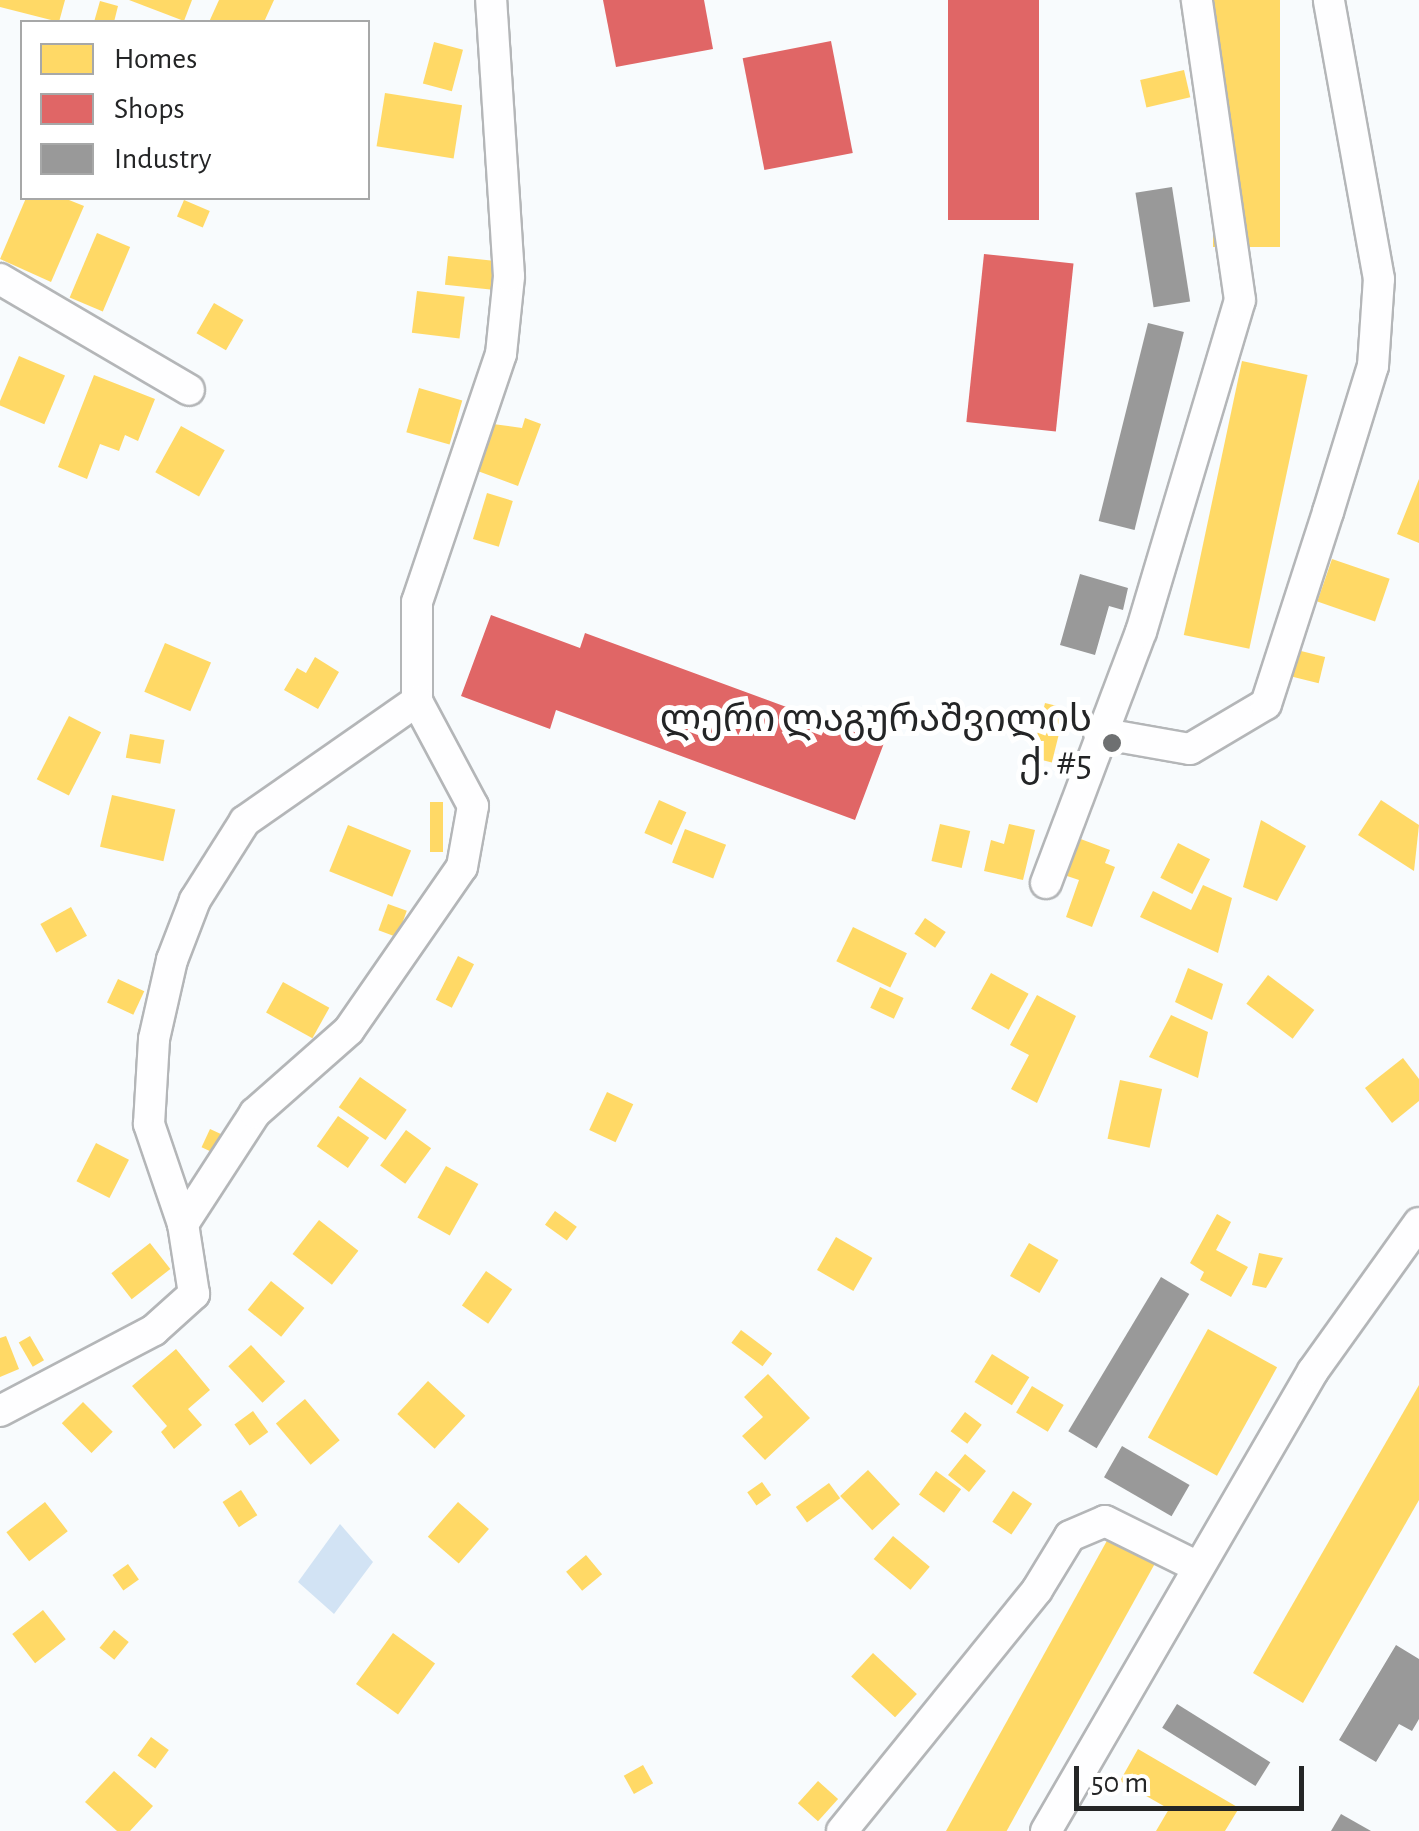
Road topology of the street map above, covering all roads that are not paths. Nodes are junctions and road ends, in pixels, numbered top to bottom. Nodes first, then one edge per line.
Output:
1 (491, 0) edge
2 (1197, 0) edge
3 (1329, 0) edge
4 (0, 279) edge
5 (189, 390) dead end
6 (416, 701) junction
7 (1098, 732) junction
8 (1046, 884) dead end
9 (1419, 1223) edge
10 (183, 1224) junction
11 (0, 1411) edge
12 (1196, 1566) junction
13 (842, 1831) edge
14 (1046, 1831) edge

1 - 6 street
2 - 7 street
3 - 7 street
4 - 5 street
6 - 10 street
6 - 10 street
7 - 8 street
9 - 12 street
10 - 11 street
12 - 13 street
12 - 14 street

